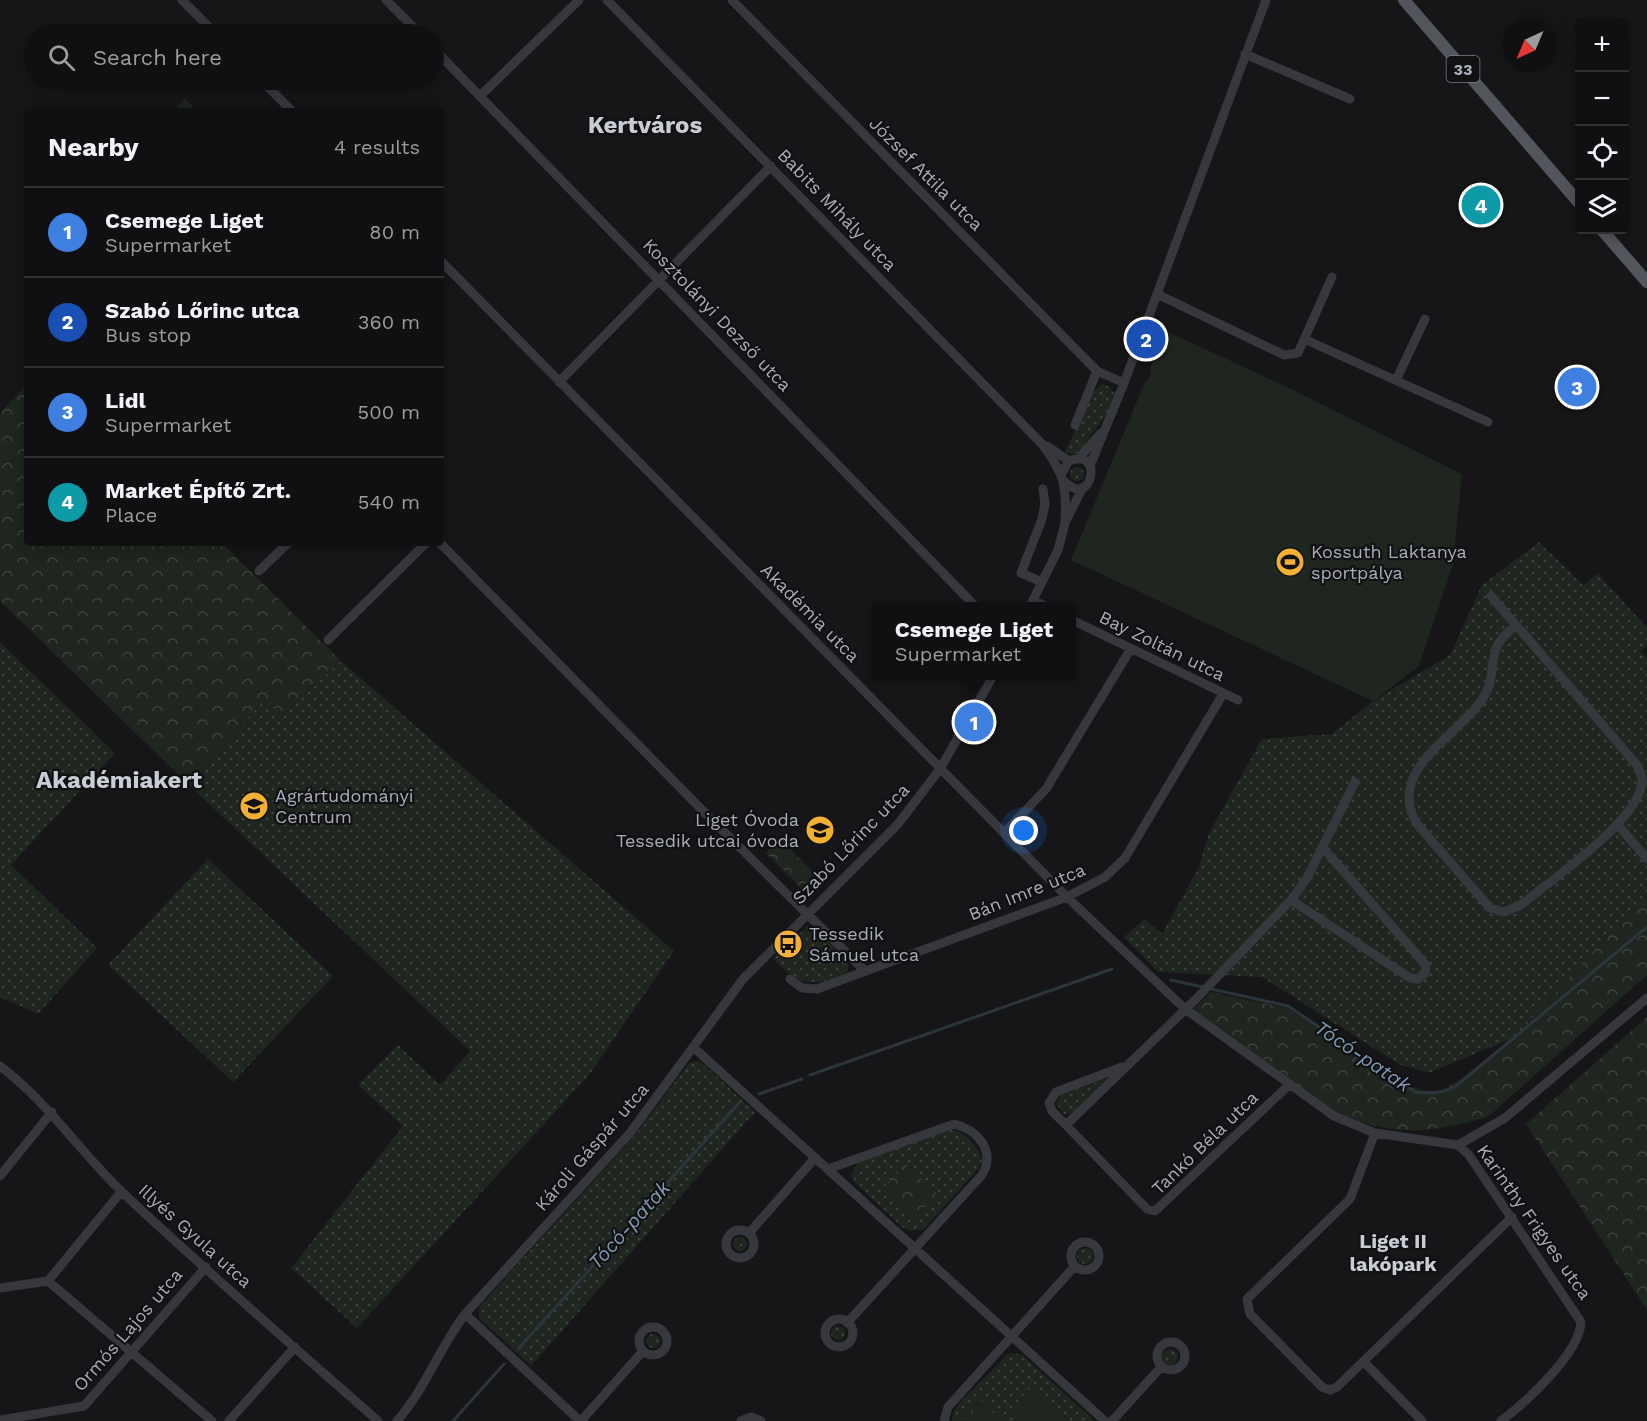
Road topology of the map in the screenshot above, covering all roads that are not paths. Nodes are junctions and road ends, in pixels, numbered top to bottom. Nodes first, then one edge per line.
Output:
1 (182, 0) edge
2 (386, 0) edge
3 (579, 0) edge
4 (607, 0) edge
5 (732, 0) edge
6 (1266, 0) edge
7 (1404, 0) edge
8 (206, 24) edge
9 (410, 24) edge
10 (1245, 54) junction
11 (444, 59) edge
12 (271, 90) edge
13 (480, 96) junction
14 (1350, 99) dead end
15 (289, 108) edge
16 (771, 166) junction
17 (1575, 198) edge
18 (1605, 234) edge
19 (444, 264) edge
20 (1332, 278) dead end
21 (660, 280) junction
22 (1647, 282) edge
23 (1157, 294) junction
24 (1425, 319) dead end
25 (1304, 339) junction
26 (1097, 371) junction
27 (1396, 380) junction
28 (559, 382) junction
29 (1124, 383) junction
30 (1488, 423) dead end
31 (1075, 425) dead end
32 (1105, 429) junction
33 (1042, 444) junction
34 (1073, 460) junction
35 (1090, 466) junction
36 (1063, 478) junction
37 (1083, 487) junction
38 (1043, 489) dead end
39 (1065, 523) junction
40 (285, 546) edge
41 (423, 546) edge
42 (443, 546) edge
43 (259, 571) dead end
44 (1042, 582) junction
45 (1491, 596) dead end
46 (971, 602) edge
47 (1032, 602) edge
48 (1076, 623) edge
49 (1516, 625) junction
50 (328, 640) dead end
51 (1130, 650) junction
52 (990, 680) edge
53 (1223, 694) junction
54 (1238, 700) dead end
55 (940, 769) junction
56 (1355, 782) dead end
57 (1618, 825) junction
58 (1005, 831) junction
59 (1323, 848) junction
60 (1647, 859) edge
61 (1066, 897) junction
62 (1291, 900) junction
63 (807, 914) junction
64 (865, 971) junction
65 (790, 979) dead end
66 (733, 991) joint
67 (1647, 998) edge
68 (1185, 1010) junction
69 (693, 1047) junction
70 (1127, 1065) junction
71 (0, 1066) edge
72 (1289, 1085) junction
73 (52, 1112) junction
74 (1066, 1125) junction
75 (1375, 1133) junction
76 (1458, 1145) junction
77 (815, 1158) junction
78 (828, 1169) junction
79 (0, 1176) edge
80 (122, 1192) junction
81 (1512, 1216) junction
82 (749, 1233) dead end
83 (915, 1249) junction
84 (1075, 1266) dead end
85 (206, 1267) junction
86 (48, 1281) junction
87 (0, 1288) edge
88 (465, 1314) junction
89 (847, 1323) dead end
90 (1011, 1336) junction
91 (295, 1347) junction
92 (643, 1351) dead end
93 (132, 1352) junction
94 (1364, 1362) junction
95 (1162, 1366) dead end
96 (0, 1420) edge
97 (212, 1421) edge
98 (229, 1421) edge
99 (378, 1421) edge
100 (397, 1421) edge
101 (580, 1421) edge
102 (741, 1421) edge
103 (760, 1421) edge
104 (944, 1421) edge
105 (1105, 1421) edge
106 (1112, 1421) edge
107 (1422, 1421) edge
108 (1501, 1421) edge

1 - 8 street
2 - 9 street
3 - 13 street
4 - 16 street, Babits Mihály utca
5 - 26 street, József Attila utca
6 - 10 street
7 - 17 main road, 33
10 - 14 street
10 - 23 street
11 - 13 street, Kosztolányi Dezső utca
12 - 15 street
13 - 21 street, Kosztolányi Dezső utca
16 - 21 street
16 - 33 street, Babits Mihály utca
18 - 22 main road
19 - 28 street, Akadémia utca
20 - 25 street
21 - 28 street
21 - 46 street, Kosztolányi Dezső utca
23 - 25 street
23 - 29 street
24 - 27 street
25 - 27 street
26 - 29 street
26 - 31 street
27 - 30 street
28 - 55 street, Akadémia utca
29 - 32 street
32 - 34 street
32 - 35 street
33 - 34 street, Babits Mihály utca
33 - 36 street, Babits Mihály utca
34 - 35 street
34 - 36 street
35 - 37 street
36 - 37 street
36 - 39 street
37 - 39 street
38 - 44 street
39 - 44 street
40 - 43 street
41 - 50 street
42 - 63 street
44 - 47 street
45 - 49 street
48 - 51 street, Bay Zoltán utca
49 - 57 street
49 - 57 street
51 - 53 street, Bay Zoltán utca
51 - 58 street
52 - 55 street, Szabó Lőrinc utca
53 - 54 street, Bay Zoltán utca
53 - 61 street, Bán Imre utca
55 - 58 street, Akadémia utca
55 - 63 street, Szabó Lőrinc utca
56 - 59 street, Tankó Béla utca
57 - 60 street
58 - 61 street, Akadémia utca
59 - 62 street, Tankó Béla utca
59 - 62 street
61 - 64 street, Bán Imre utca
61 - 68 street, Akadémia utca
62 - 68 street, Tankó Béla utca
63 - 64 street
63 - 66 street, Szabó Lőrinc utca
64 - 65 street, Bán Imre utca
66 - 69 street, Károli Gáspár utca
67 - 76 street
68 - 70 street, Tankó Béla utca
68 - 72 street, Karinthy Frigyes utca
69 - 77 street
69 - 88 street, Károli Gáspár utca
70 - 74 street, Tankó Béla utca
70 - 74 street, Tankó Béla utca
71 - 73 street, Illyés Gyula utca
72 - 74 street, Tankó Béla utca
72 - 75 street, Karinthy Frigyes utca
73 - 79 street
73 - 80 street, Illyés Gyula utca
75 - 76 street, Karinthy Frigyes utca
75 - 94 street
76 - 81 street, Karinthy Frigyes utca
77 - 78 street
77 - 82 street
78 - 83 street
78 - 83 street
80 - 85 street, Illyés Gyula utca
80 - 86 street
81 - 94 street
81 - 108 street, Karinthy Frigyes utca
83 - 89 street
83 - 90 street
84 - 90 street
85 - 91 street, Illyés Gyula utca
85 - 93 street, Ormós Lajos utca
86 - 87 street
86 - 93 street
88 - 100 street, Károli Gáspár utca
88 - 101 street
90 - 104 street
90 - 105 street
91 - 98 street
91 - 99 street, Illyés Gyula utca
92 - 101 street
93 - 96 street, Ormós Lajos utca
93 - 97 street
94 - 107 street
95 - 106 street
102 - 103 street

